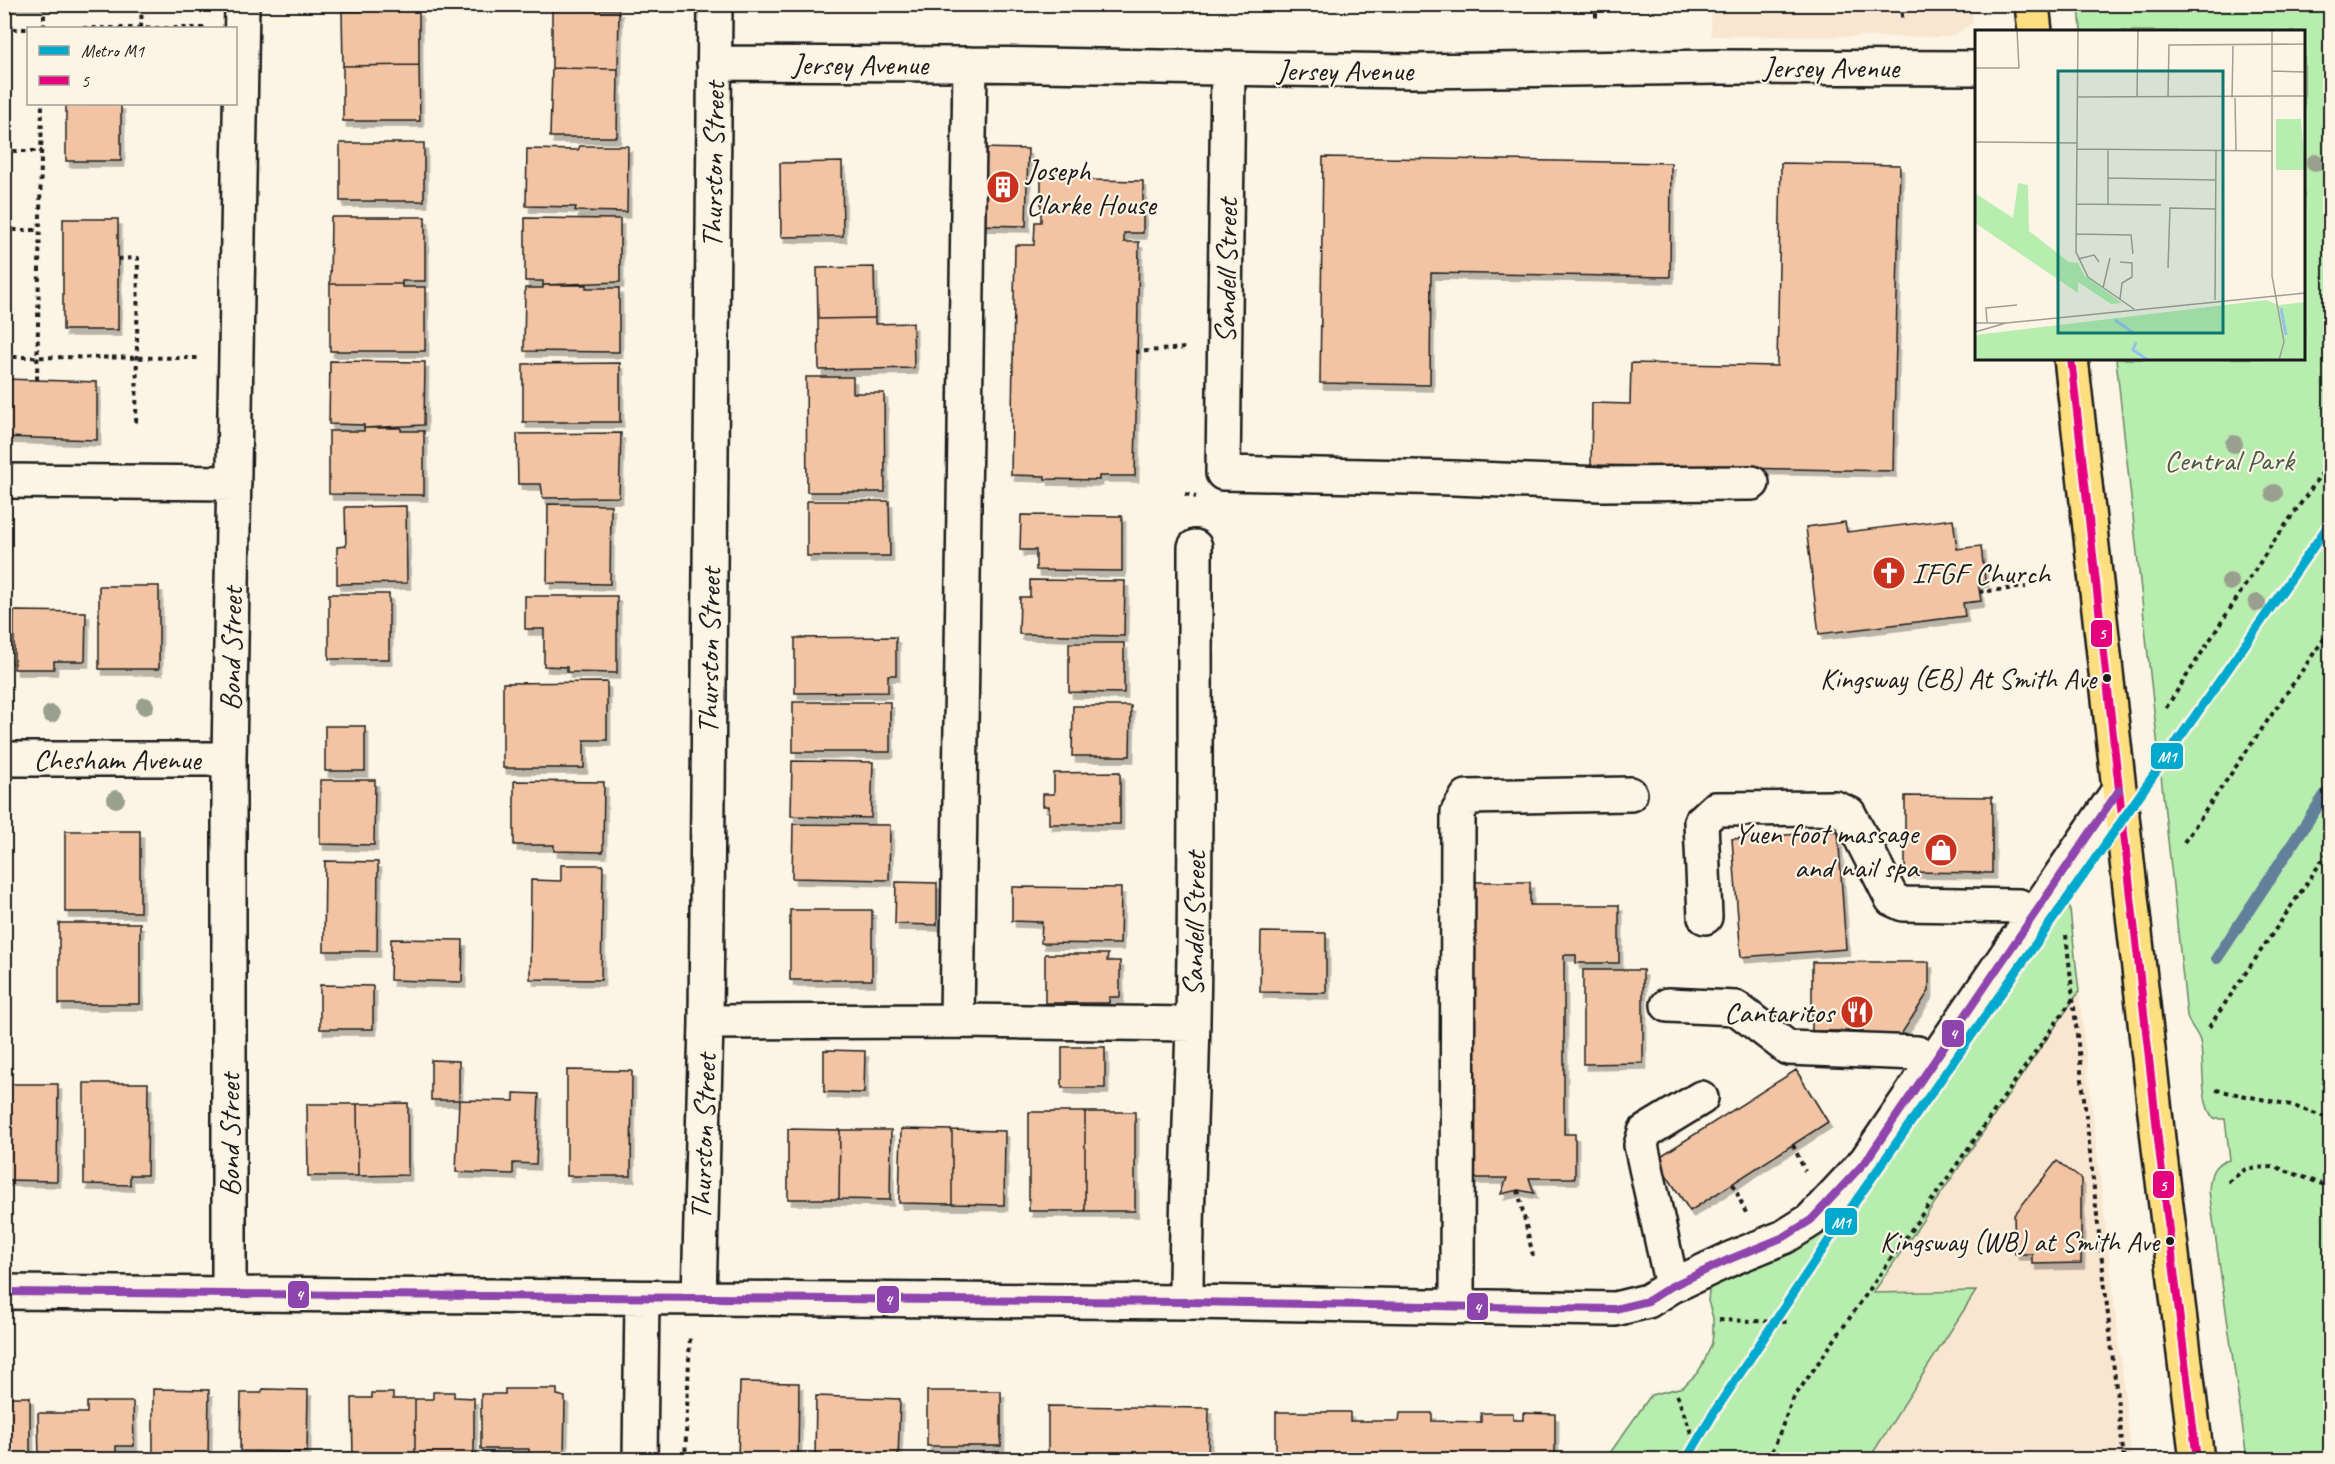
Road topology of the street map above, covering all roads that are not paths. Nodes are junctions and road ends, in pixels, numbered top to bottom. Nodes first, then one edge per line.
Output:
1 (716, 4) edge
2 (2032, 4) edge
3 (241, 16) edge
4 (2035, 30) edge
5 (714, 63) junction
6 (970, 64) junction
7 (1975, 68) edge
8 (1228, 69) junction
9 (2071, 360) edge
10 (4, 481) edge
11 (234, 483) junction
12 (1752, 483) dead end
13 (1195, 547) dead end
14 (4, 759) edge
15 (229, 759) junction
16 (2119, 790) junction
17 (1630, 794) dead end
18 (1705, 917) dead end
19 (2032, 917) junction
20 (1668, 1005) dead end
21 (957, 1021) junction
22 (706, 1022) junction
23 (1193, 1024) junction
24 (1931, 1064) junction
25 (1701, 1098) dead end
26 (4, 1292) edge
27 (1660, 1293) junction
28 (229, 1294) junction
29 (642, 1298) junction
30 (699, 1298) junction
31 (1186, 1302) junction
32 (1457, 1306) junction
33 (640, 1460) edge
34 (2197, 1460) edge

1 - 5 street, Thurston Street
2 - 4 main road
3 - 11 street, Bond Street
5 - 6 street, Jersey Avenue
5 - 22 street, Thurston Street
6 - 8 street, Jersey Avenue
6 - 21 street
7 - 8 street, Jersey Avenue
8 - 12 street, Sandell Street
9 - 16 main road
10 - 11 street
11 - 15 street, Bond Street
13 - 23 street, Sandell Street
14 - 15 street, Chesham Avenue
15 - 28 street, Bond Street
16 - 19 street
16 - 34 main road
17 - 32 street
18 - 19 street
19 - 24 street
20 - 24 street
21 - 22 street
21 - 23 street
22 - 30 street, Thurston Street
23 - 31 street, Sandell Street
24 - 27 street
25 - 27 street
26 - 28 street
27 - 32 street
28 - 29 street
29 - 30 street
29 - 33 street
30 - 31 street
31 - 32 street

